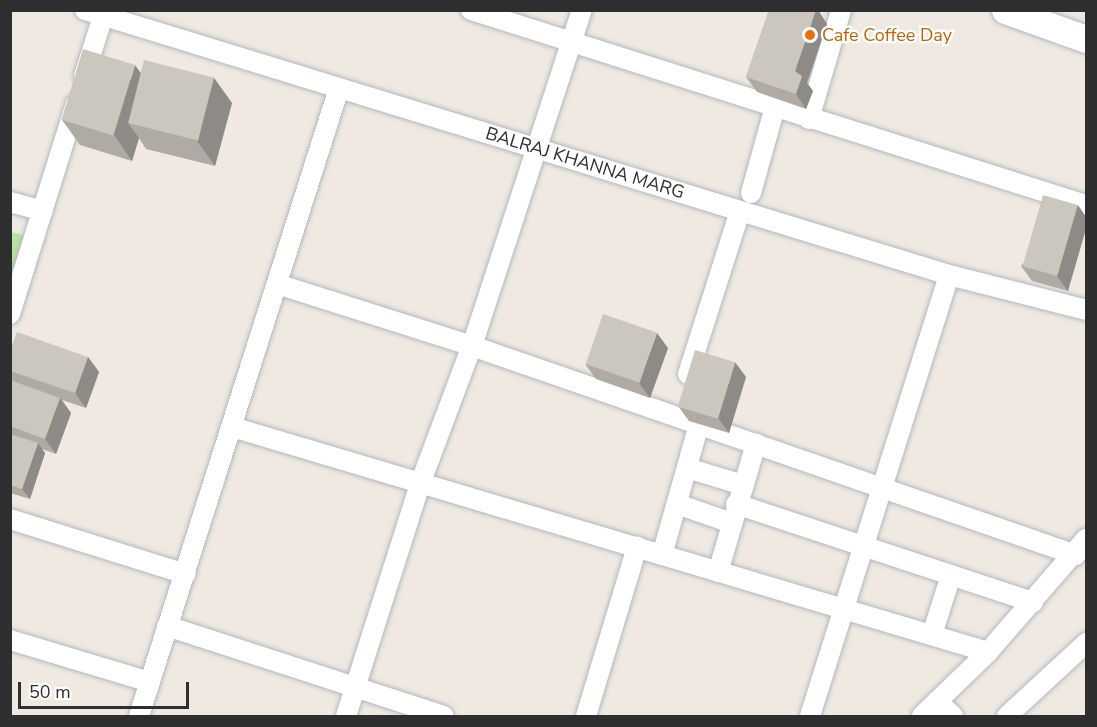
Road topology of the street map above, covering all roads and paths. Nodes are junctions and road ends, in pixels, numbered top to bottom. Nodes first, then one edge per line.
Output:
1 (471, 10) edge
2 (582, 10) edge
3 (841, 10) edge
4 (1005, 10) edge
5 (94, 13) edge
6 (1086, 39) edge
7 (572, 41) junction
8 (339, 88) junction
9 (775, 107) junction
10 (809, 119) junction
11 (536, 148) junction
12 (751, 193) dead end
13 (10, 202) edge
14 (1086, 205) edge
15 (43, 211) junction
16 (740, 211) junction
17 (949, 274) junction
18 (278, 284) junction
19 (1086, 310) edge
20 (10, 314) edge
21 (472, 346) junction
22 (675, 416) junction
23 (699, 424) junction
24 (232, 427) junction
25 (756, 444) junction
26 (687, 468) junction
27 (420, 484) junction
28 (743, 486) junction
29 (881, 487) junction
30 (677, 504) junction
31 (734, 514) junction
32 (10, 519) edge
33 (862, 546) junction
34 (637, 547) junction
35 (1081, 547) edge
36 (662, 555) junction
37 (718, 572) junction
38 (186, 574) junction
39 (951, 575) junction
40 (1033, 602) junction
41 (842, 609) junction
42 (167, 626) junction
43 (932, 635) junction
44 (10, 640) edge
45 (1086, 642) edge
46 (988, 652) junction
47 (150, 682) junction
48 (354, 690) junction
49 (937, 701) junction
50 (139, 717) edge
51 (346, 717) edge
52 (444, 717) edge
53 (586, 717) edge
54 (810, 717) edge
55 (922, 717) edge
56 (953, 717) edge
57 (1007, 717) edge

1 - 7 street
2 - 7 street
3 - 10 street
4 - 6 main road
5 - 8 street, BALRAJ KHANNA MARG
5 - 15 street
7 - 9 street
7 - 11 street
8 - 11 street, BALRAJ KHANNA MARG
8 - 18 street
9 - 10 street
9 - 12 street
10 - 14 street
11 - 16 street, BALRAJ KHANNA MARG
11 - 21 street
13 - 15 street
15 - 20 street
16 - 17 street, BALRAJ KHANNA MARG
16 - 22 street
17 - 19 street, BALRAJ KHANNA MARG
17 - 29 street
18 - 21 street
18 - 24 street
21 - 22 street
21 - 27 street
22 - 23 street
23 - 25 street
23 - 26 street
24 - 27 street
24 - 38 street
25 - 28 street
25 - 29 street
26 - 28 street
26 - 30 street
27 - 34 street
27 - 48 street
28 - 31 street
29 - 33 street
29 - 35 street
30 - 31 street
30 - 36 street
31 - 33 street
31 - 37 street
32 - 38 street
33 - 39 street
33 - 41 street
34 - 36 street
34 - 53 street
35 - 40 street
36 - 37 street
37 - 41 street
38 - 42 street
39 - 40 street
39 - 43 street
40 - 46 street
41 - 43 street
41 - 54 street
42 - 47 street
42 - 48 street
43 - 46 street
44 - 47 street
45 - 57 street
46 - 49 street
47 - 50 street
48 - 51 street
48 - 52 street
49 - 55 street
49 - 56 street

